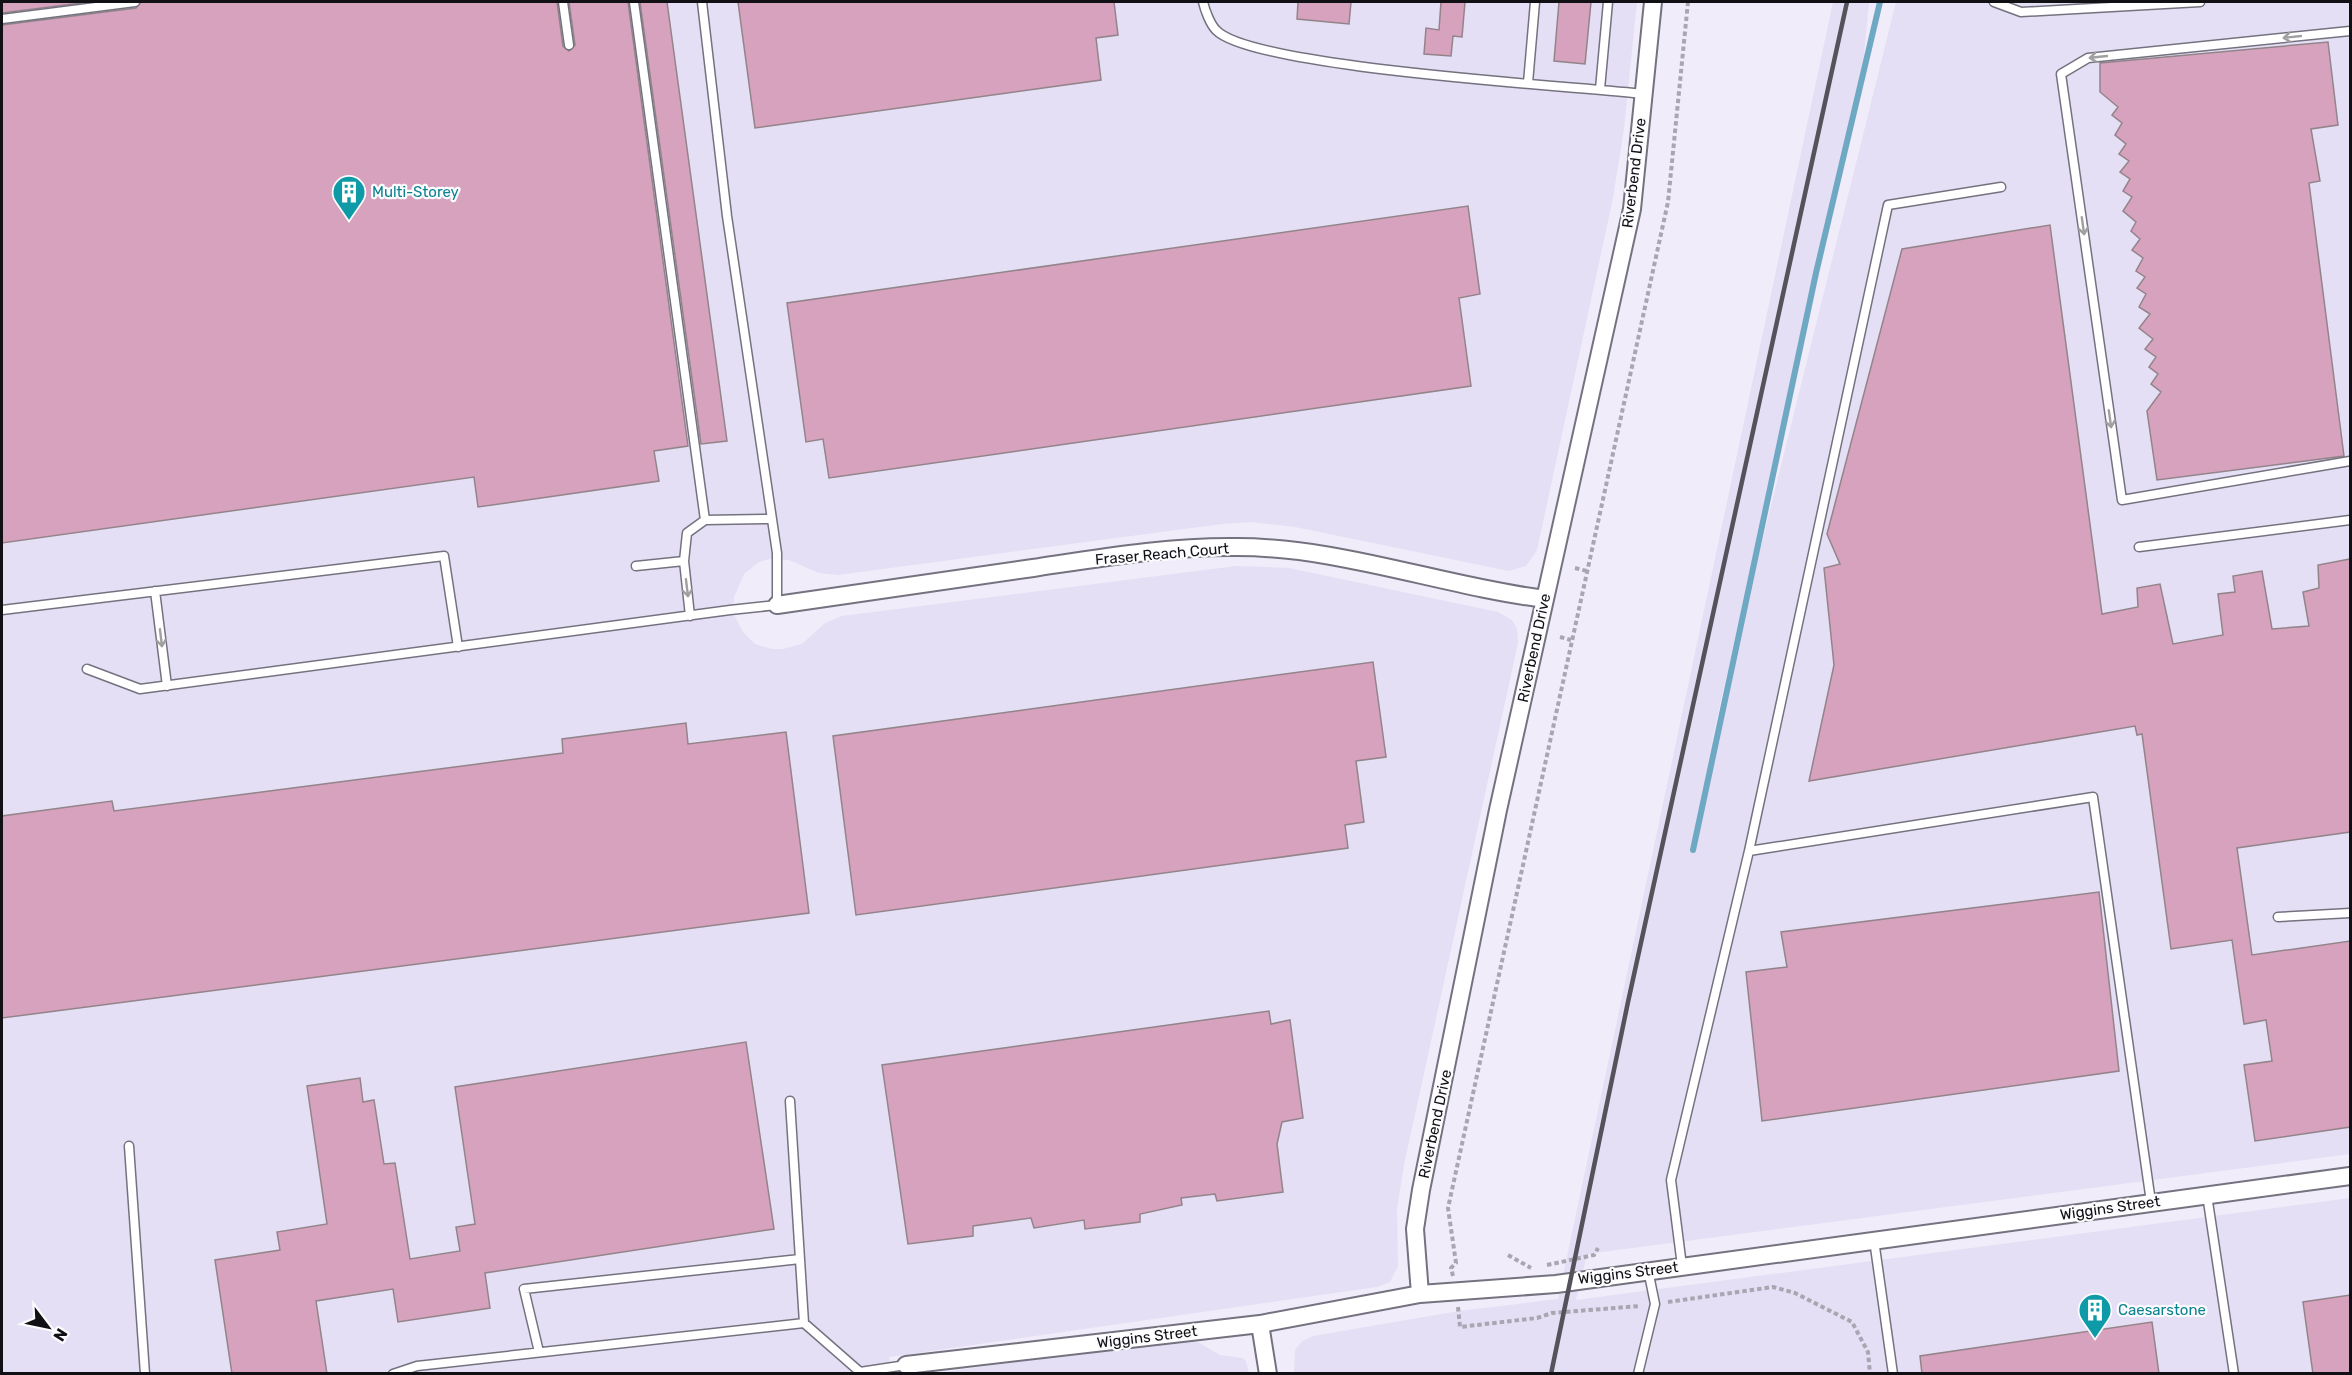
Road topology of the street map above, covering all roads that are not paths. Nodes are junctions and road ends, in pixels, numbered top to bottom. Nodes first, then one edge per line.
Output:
1 (135, 2) edge
2 (563, 2) edge
3 (634, 2) edge
4 (702, 2) edge
5 (1203, 2) edge
6 (1535, 2) edge
7 (1608, 2) edge
8 (1653, 2) edge
9 (1994, 2) edge
10 (2200, 2) edge
11 (2, 19) edge
12 (2350, 31) edge
13 (569, 45) dead end
14 (1528, 83) junction
15 (1600, 89) junction
16 (1643, 94) junction
17 (2001, 187) dead end
18 (2350, 461) edge
19 (770, 519) junction
20 (705, 520) junction
21 (2350, 520) edge
22 (2139, 547) dead end
23 (684, 561) junction
24 (636, 566) dead end
25 (155, 591) junction
26 (1545, 599) junction
27 (777, 606) junction
28 (2, 610) edge
29 (690, 616) junction
30 (458, 647) junction
31 (87, 669) dead end
32 (167, 686) junction
33 (1749, 851) junction
34 (2350, 913) edge
35 (2278, 918) dead end
36 (790, 1101) dead end
37 (129, 1146) dead end
38 (2350, 1176) edge
39 (2207, 1195) junction
40 (2151, 1202) junction
41 (1874, 1240) junction
42 (800, 1259) junction
43 (1682, 1266) junction
44 (1648, 1270) junction
45 (1420, 1294) junction
46 (804, 1323) junction
47 (1260, 1324) junction
48 (539, 1352) junction
49 (906, 1365) joint
50 (145, 1374) edge
51 (393, 1374) edge
52 (1268, 1374) edge
53 (1638, 1374) edge
54 (1893, 1374) edge
55 (2234, 1374) edge

1 - 11 lane
2 - 13 lane
3 - 20 lane
4 - 19 lane
5 - 14 lane
6 - 14 lane
7 - 15 lane
8 - 16 street, Riverbend Drive
9 - 10 lane
12 -> 18 lane
14 - 15 lane
15 - 16 lane
16 - 26 street, Riverbend Drive
17 - 33 lane
19 - 20 lane
19 - 27 lane
20 - 23 lane
21 - 22 lane
23 - 24 lane
23 -> 29 lane
25 - 28 lane
25 - 30 lane
25 -> 32 lane
26 - 27 street, Fraser Reach Court
26 - 45 street, Riverbend Drive
27 - 29 lane
29 - 30 lane
30 - 32 lane
31 - 32 lane
33 - 40 lane
33 - 43 lane
34 - 35 lane
36 - 42 lane
37 - 50 lane
38 - 39 street, Wiggins Street
39 - 40 street, Wiggins Street
39 - 55 lane
40 - 41 street, Wiggins Street
41 - 43 street, Wiggins Street
41 - 54 lane
42 - 46 lane
42 - 48 lane
43 - 44 street, Wiggins Street
44 - 45 street, Wiggins Street
44 - 53 lane
45 - 47 street, Wiggins Street
46 - 48 lane
46 - 49 lane
47 - 49 street, Wiggins Street
47 - 52 street
48 - 51 lane

